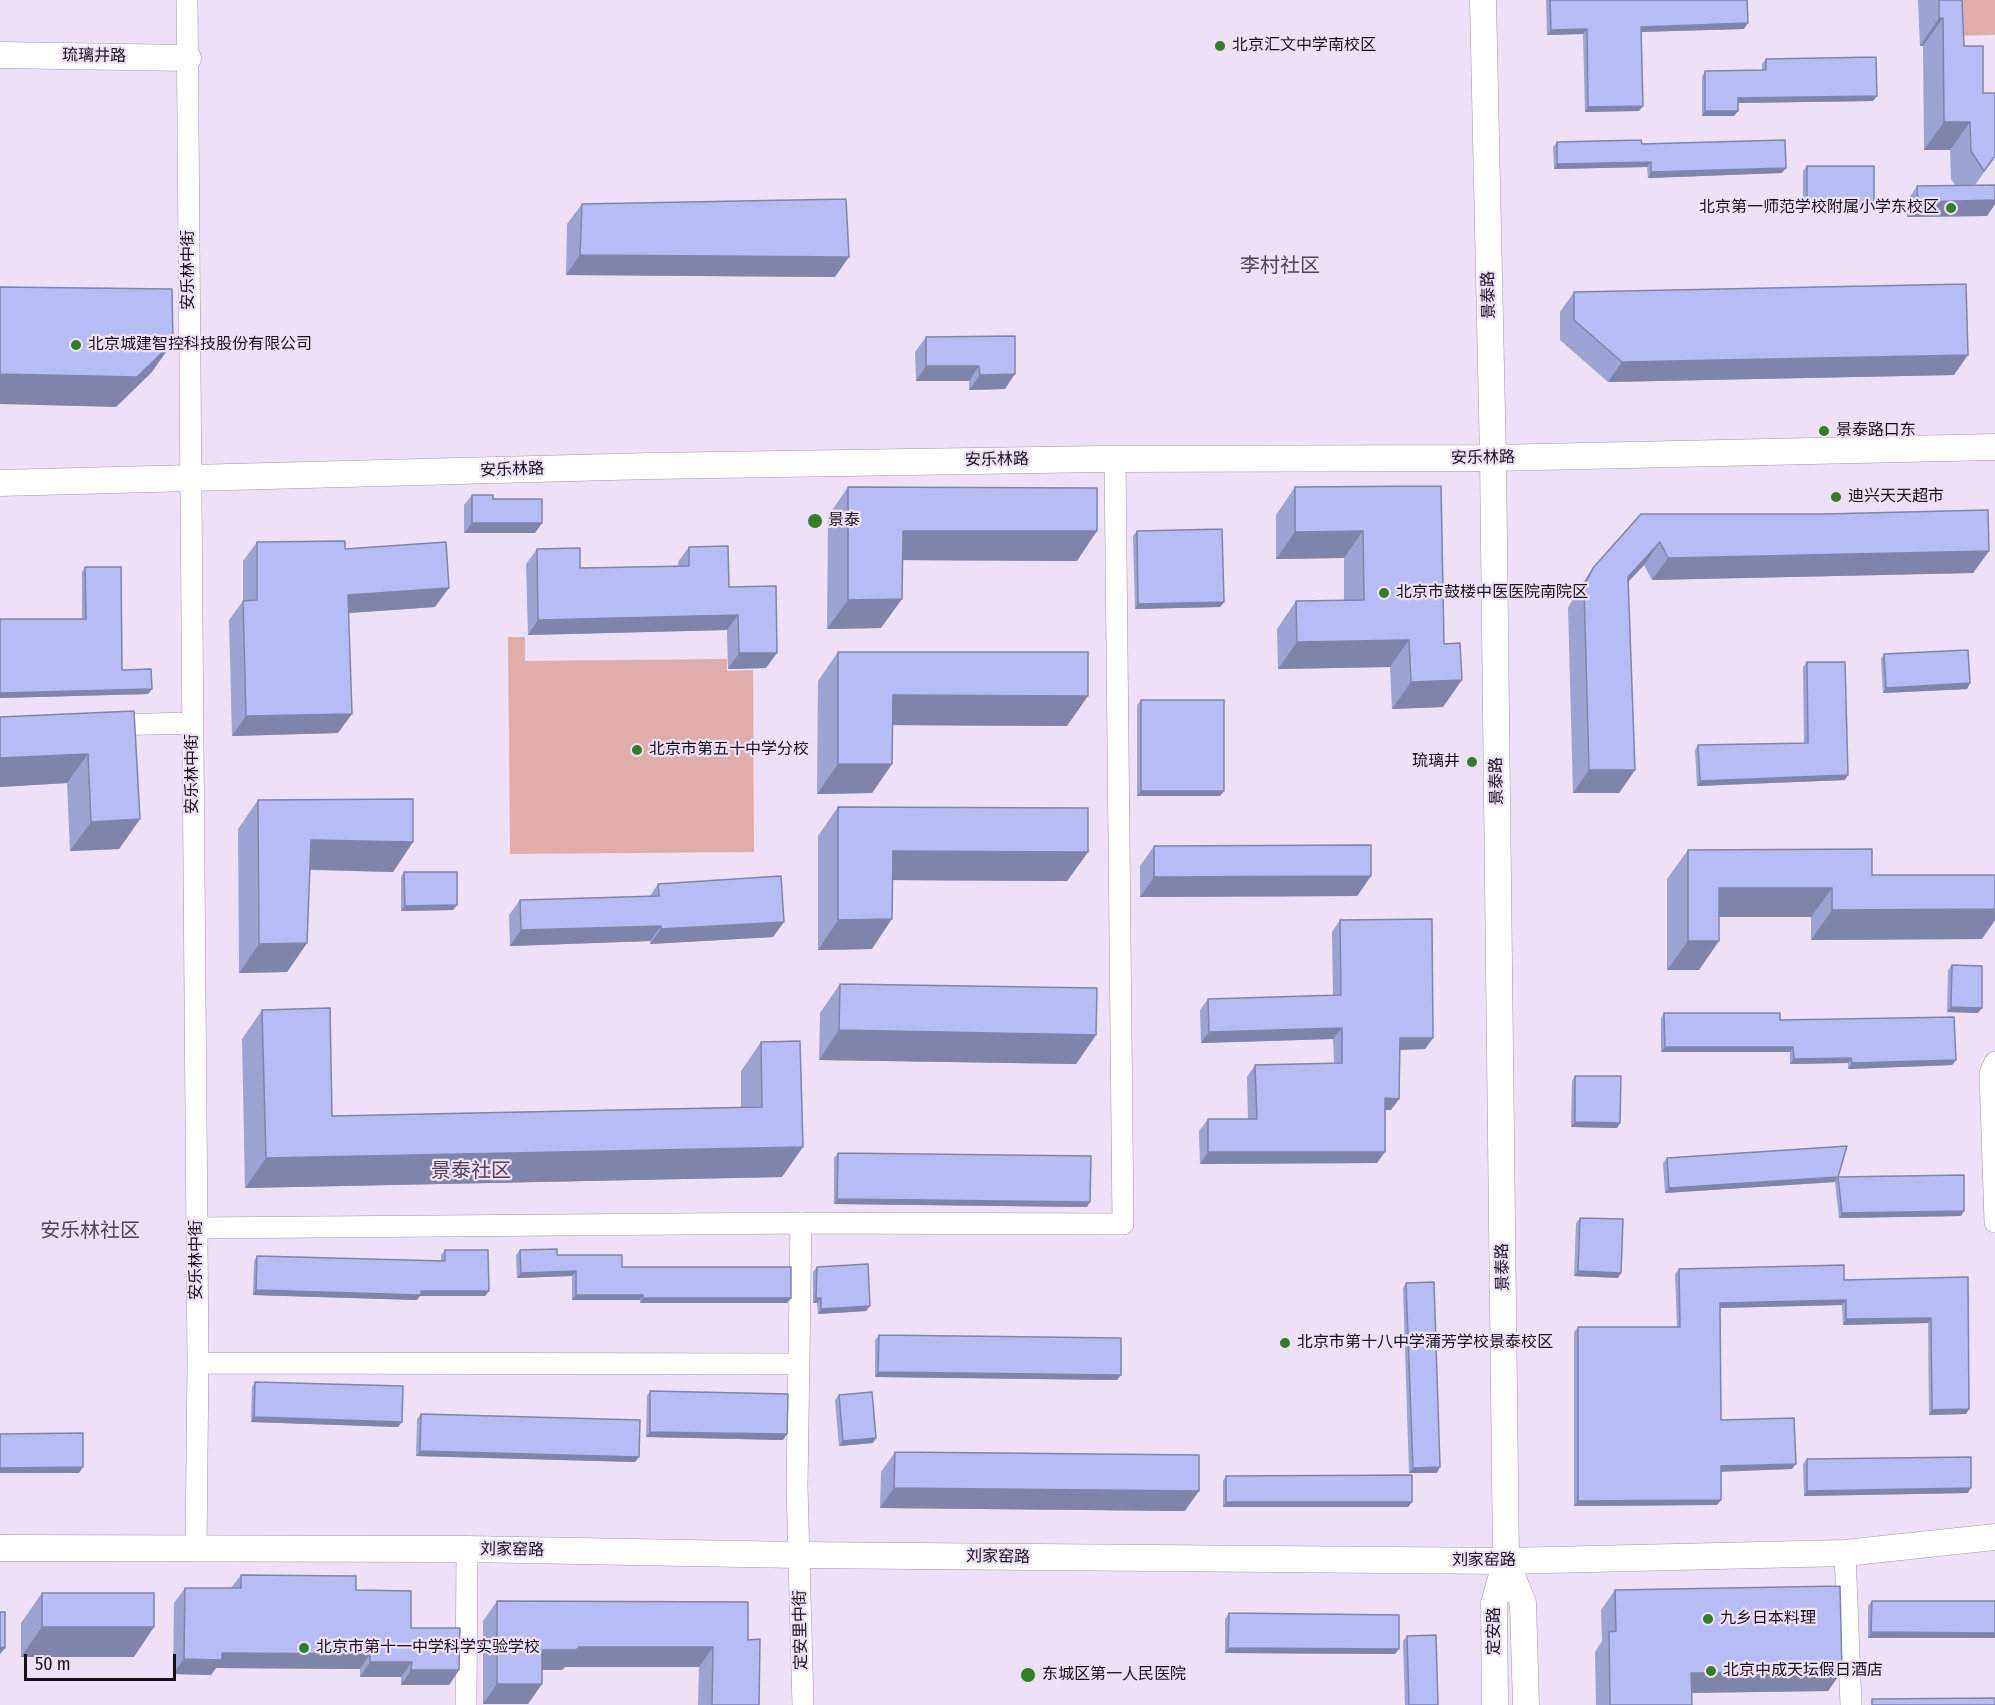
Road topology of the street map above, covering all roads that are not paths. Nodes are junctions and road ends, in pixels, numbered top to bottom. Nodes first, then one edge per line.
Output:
1 (187, 0) edge
2 (1483, 0) edge
3 (0, 54) edge
4 (188, 58) junction
5 (1995, 447) edge
6 (1493, 458) junction
7 (1115, 459) junction
8 (191, 480) junction
9 (0, 483) edge
10 (193, 723) junction
11 (91, 726) edge
12 (1995, 1062) edge
13 (1995, 1222) edge
14 (801, 1223) junction
15 (197, 1228) junction
16 (198, 1363) junction
17 (799, 1364) junction
18 (1995, 1537) edge
19 (0, 1548) edge
20 (196, 1548) junction
21 (467, 1549) junction
22 (1845, 1553) junction
23 (798, 1555) junction
24 (1506, 1561) junction
25 (466, 1705) edge
26 (803, 1705) edge
27 (1496, 1705) edge
28 (1526, 1705) edge
29 (1851, 1705) edge

1 - 4 street, 安乐林中街
2 - 6 street, 景泰路
3 - 4 street, 琉璃井路
4 - 8 street, 安乐林中街
5 - 6 street, 安乐林路
6 - 7 street, 安乐林路
6 - 24 street, 景泰路
7 - 8 street, 安乐林路
7 - 14 street
8 - 9 street, 安乐林路
8 - 10 street, 安乐林中街
10 - 11 street
10 - 15 street, 安乐林中街
12 - 13 street
14 - 15 street
14 - 17 street, 定安里中街
15 - 16 street, 安乐林中街
16 - 17 street
16 - 20 street, 安乐林中街
17 - 23 street, 定安里中街
18 - 22 street, 刘家窑路
19 - 20 street, 刘家窑路
20 - 21 street, 刘家窑路
21 - 23 street, 刘家窑路
21 - 25 street
22 - 24 street, 刘家窑路
22 - 29 street
23 - 24 street, 刘家窑路
23 - 26 street, 定安里中街
24 - 27 street, 定安路
24 - 28 street, 定安路

